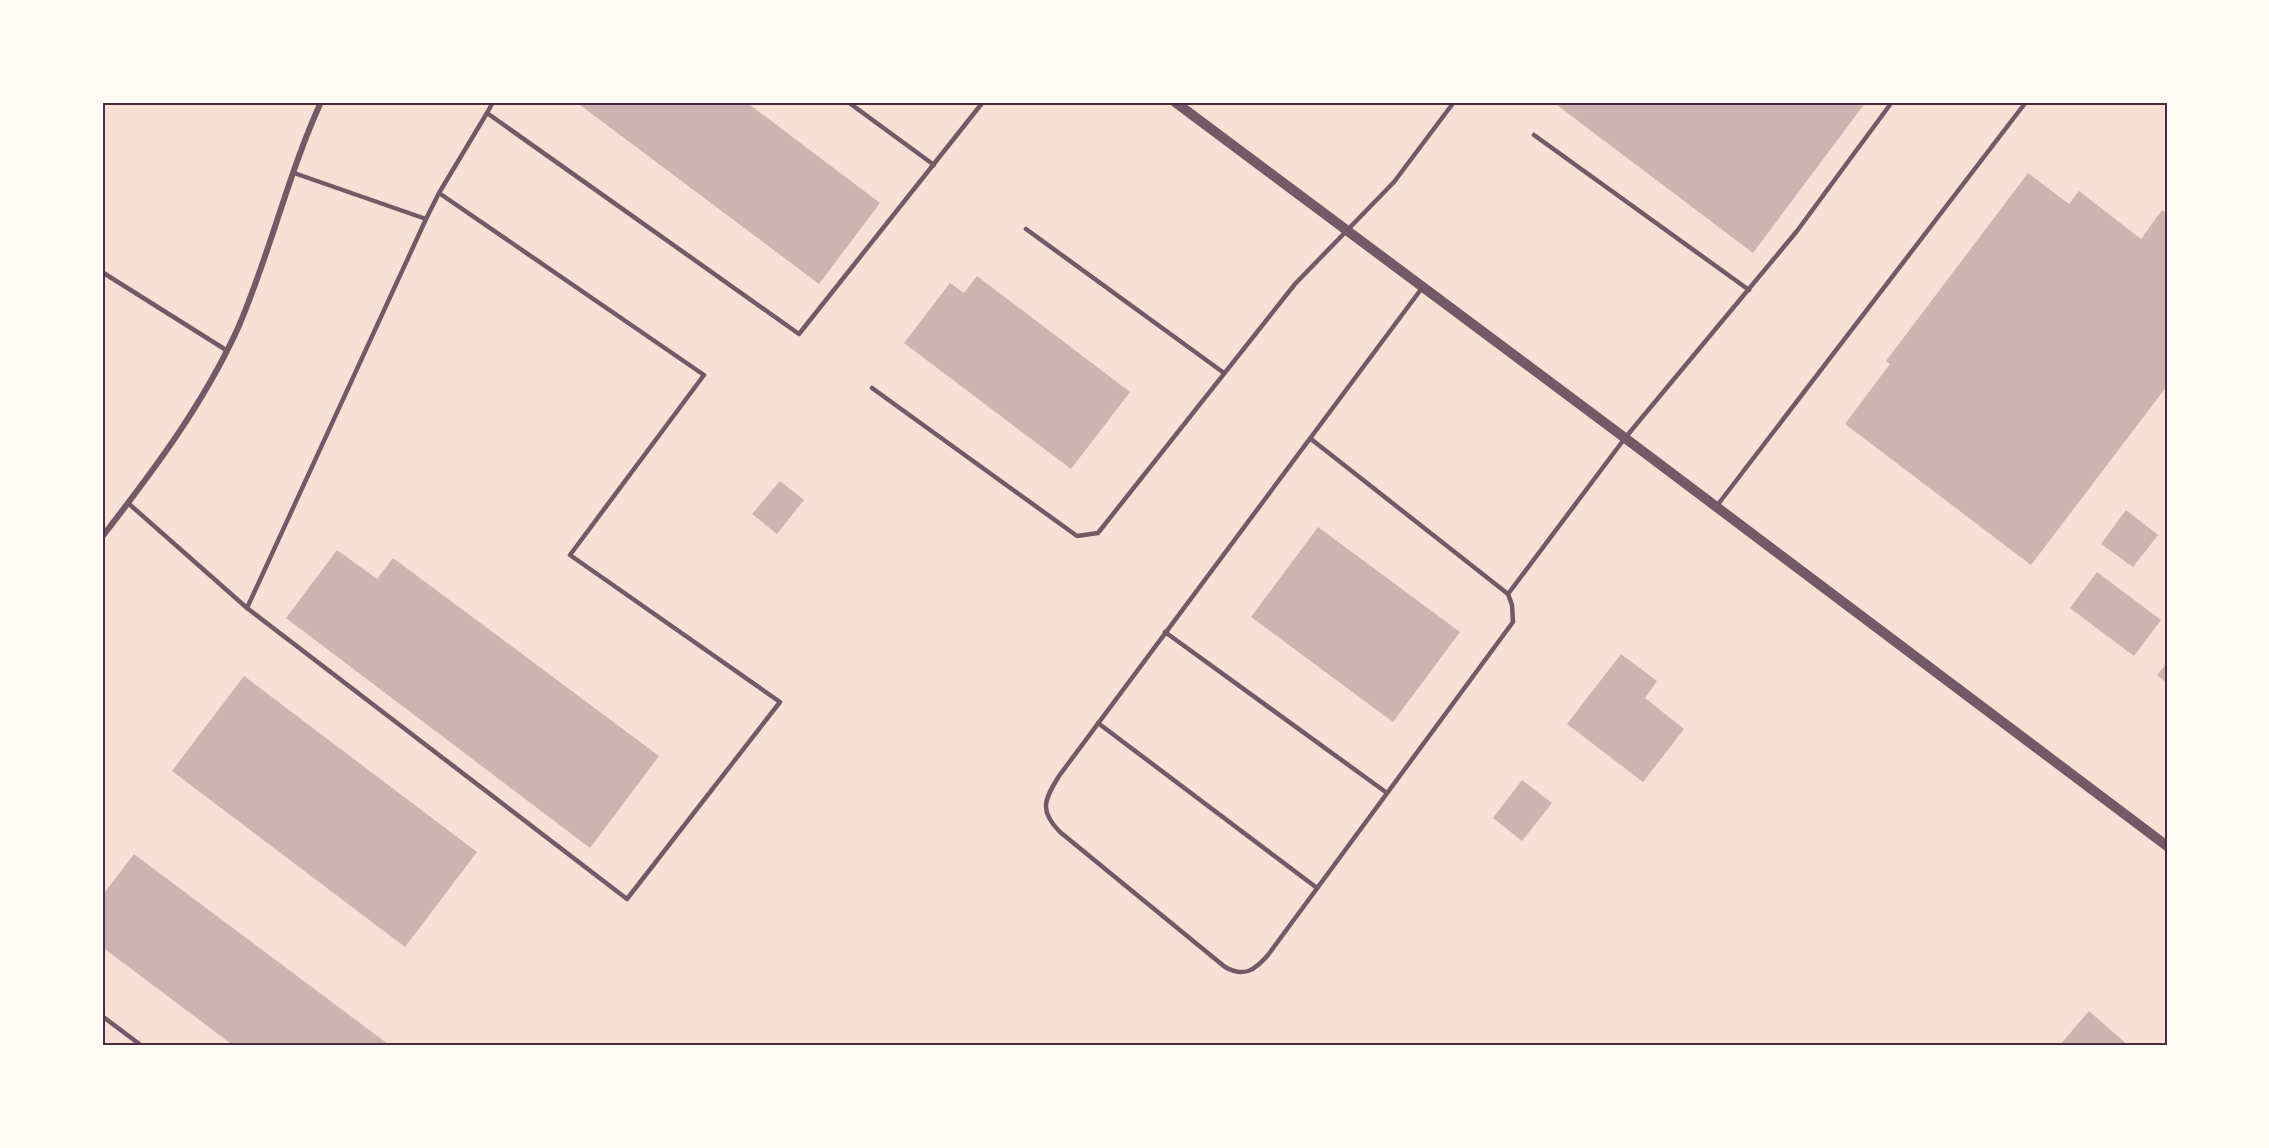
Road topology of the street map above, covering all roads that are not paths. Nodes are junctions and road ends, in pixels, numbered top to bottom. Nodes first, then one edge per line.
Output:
1 (321, 102) edge
2 (493, 102) edge
3 (848, 102) edge
4 (983, 102) edge
5 (1175, 102) edge
6 (1454, 102) edge
7 (1892, 102) edge
8 (2026, 102) edge
9 (487, 113) junction
10 (1534, 135) dead end
11 (933, 165) junction
12 (294, 173) junction
13 (439, 193) junction
14 (426, 219) junction
15 (1026, 229) dead end
16 (1347, 230) junction
17 (102, 272) edge
18 (1422, 288) junction
19 (1749, 290) junction
20 (226, 350) junction
21 (1224, 373) junction
22 (872, 388) dead end
23 (1626, 438) junction
24 (1311, 439) junction
25 (128, 503) junction
26 (1716, 507) junction
27 (102, 537) edge
28 (1508, 594) junction
29 (247, 608) junction
30 (1165, 632) junction
31 (1098, 723) junction
32 (1387, 793) junction
33 (2167, 846) edge
34 (1317, 888) junction
35 (102, 1016) edge
36 (142, 1046) edge

1 - 12 street
2 - 9 lane
3 - 11 lane
4 - 11 lane
5 - 16 street
6 - 16 lane
7 - 19 lane
8 - 26 lane
9 - 11 lane
9 - 13 lane
10 - 19 lane
12 - 14 lane
12 - 20 street
13 - 14 lane
13 - 29 lane
14 - 29 lane
15 - 21 lane
16 - 18 street
16 - 21 lane
17 - 20 lane
18 - 23 street
18 - 24 lane
19 - 23 lane
20 - 25 street
21 - 22 lane
23 - 26 street
23 - 28 lane
24 - 28 lane
24 - 30 lane
25 - 27 street
25 - 29 lane
26 - 33 street
28 - 32 lane
30 - 31 lane
30 - 32 lane
31 - 34 lane
31 - 34 lane
32 - 34 lane
35 - 36 lane

